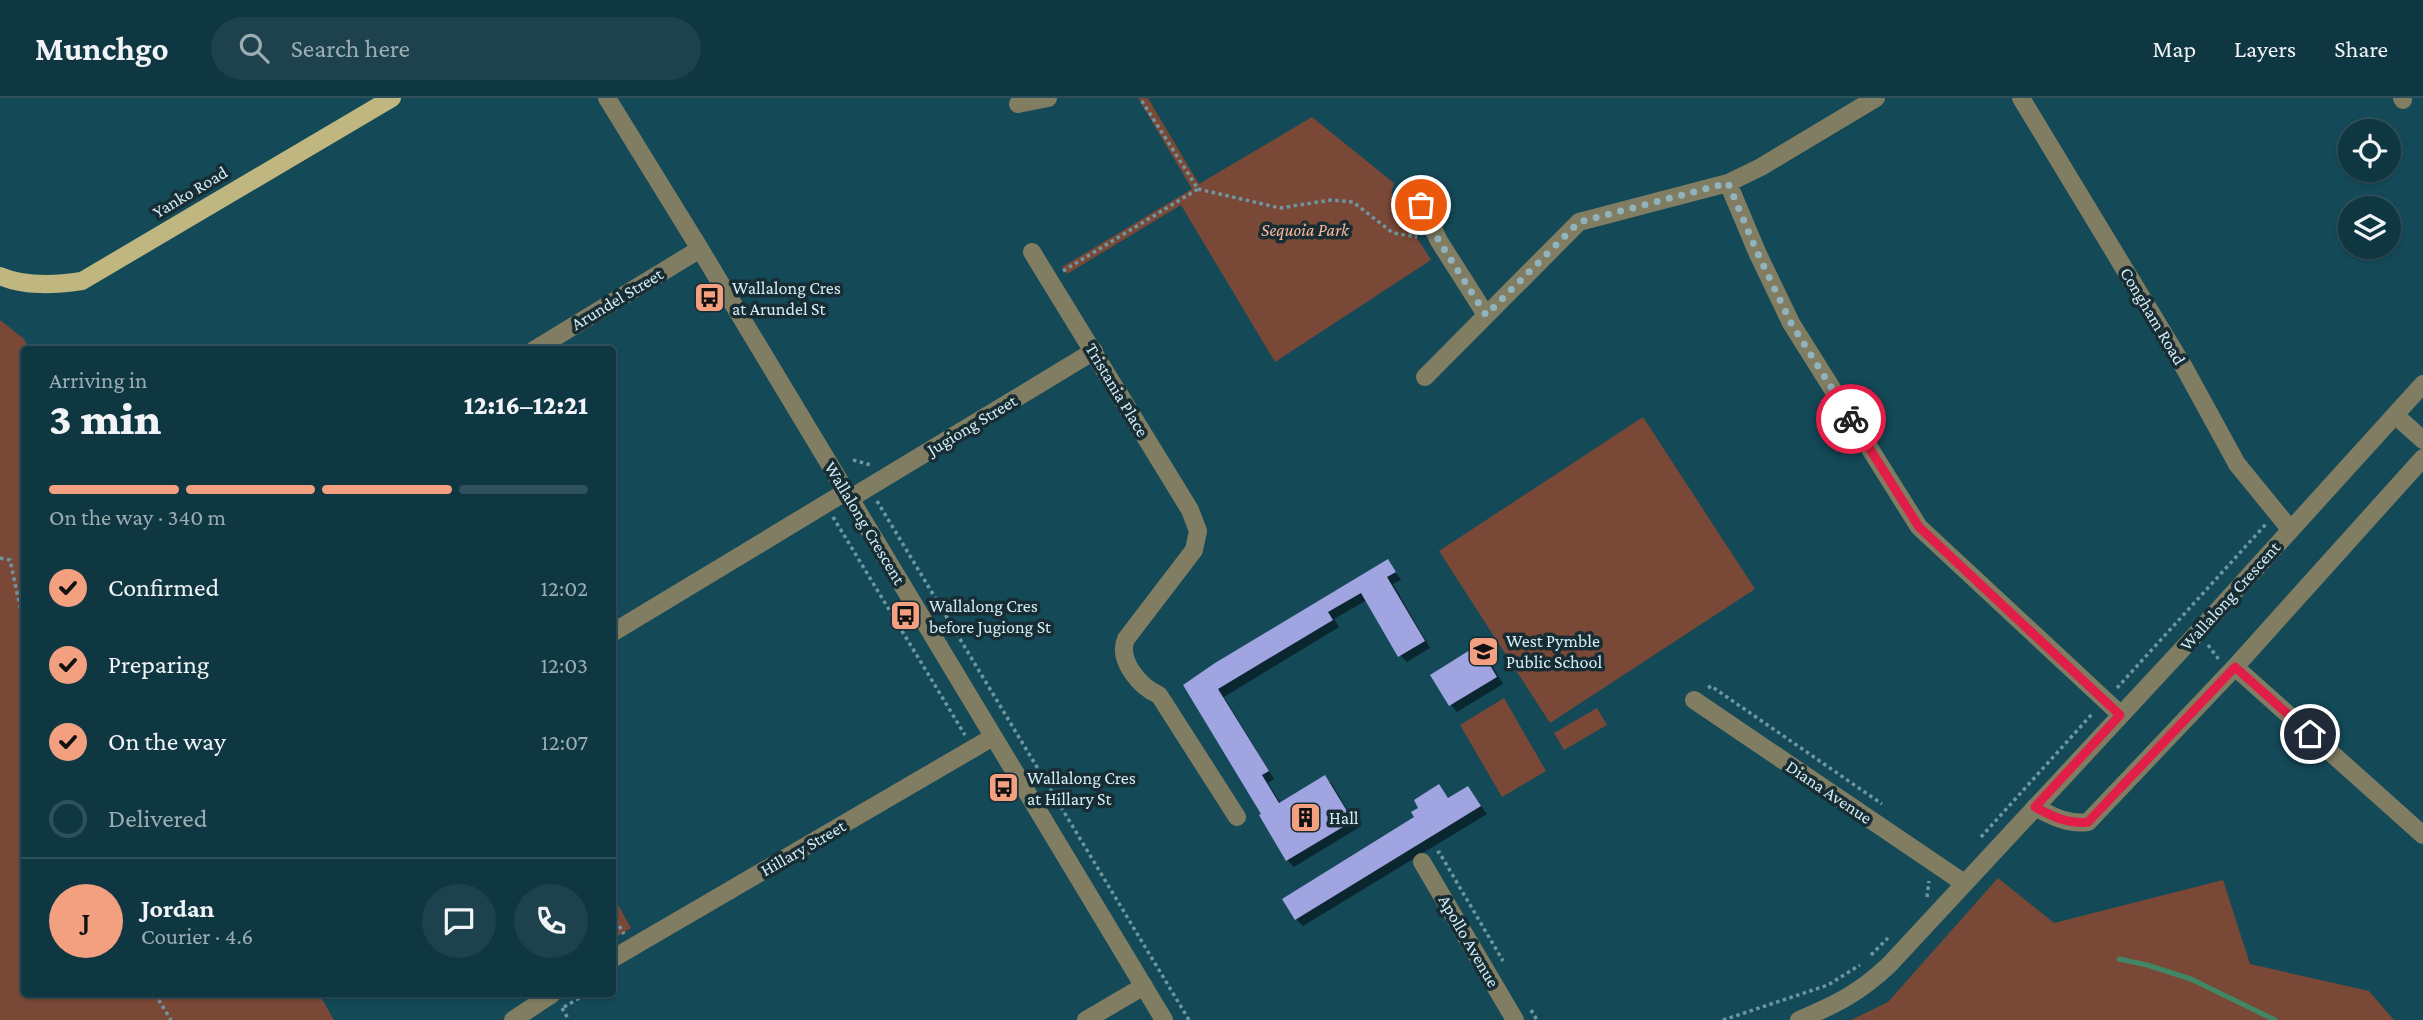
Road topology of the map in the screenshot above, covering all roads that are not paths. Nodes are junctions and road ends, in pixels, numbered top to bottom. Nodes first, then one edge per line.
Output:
1 (392, 98) edge
2 (607, 98) edge
3 (1048, 98) edge
4 (1876, 98) edge
5 (2021, 98) edge
6 (1018, 104) dead end
7 (1728, 183) junction
8 (1413, 187) dead end
9 (701, 249) junction
10 (1032, 252) dead end
11 (0, 276) edge
12 (1486, 315) junction
13 (541, 346) edge
14 (1094, 351) junction
15 (1425, 377) dead end
16 (2423, 384) edge
17 (2395, 415) junction
18 (2423, 440) edge
19 (2423, 458) edge
20 (848, 495) junction
21 (2290, 529) junction
22 (616, 630) edge
23 (2231, 671) junction
24 (1694, 700) dead end
25 (2120, 715) junction
26 (993, 737) junction
27 (2035, 807) junction
28 (1237, 817) dead end
29 (2423, 835) edge
30 (1422, 862) dead end
31 (1964, 883) junction
32 (616, 957) edge
33 (1144, 986) junction
34 (557, 1001) edge
35 (513, 1020) edge
36 (1086, 1020) edge
37 (1164, 1020) edge
38 (1515, 1020) edge
39 (1799, 1020) edge

1 - 11 main road, Yanko Road
2 - 9 street, Wallalong Crescent
3 - 6 street
4 - 7 street
5 - 21 street, Congham Road
7 - 12 street
7 - 25 street
8 - 12 street
9 - 13 street, Arundel Street
9 - 20 street, Wallalong Crescent
10 - 14 street, Tristania Place
12 - 15 street
14 - 20 street, Jugiong Street
14 - 28 street, Tristania Place
16 - 17 street, Wallalong Crescent
17 - 18 street
17 - 21 street, Wallalong Crescent
19 - 23 street
20 - 22 street, Jugiong Street
20 - 26 street, Wallalong Crescent
21 - 25 street, Wallalong Crescent
23 - 27 street
23 - 29 street
24 - 31 street, Diana Avenue
25 - 27 street, Wallalong Crescent
26 - 32 street, Hillary Street
26 - 33 street, Wallalong Crescent
27 - 31 street, Wallalong Crescent
30 - 38 street, Apollo Avenue
31 - 39 street, Wallalong Crescent
33 - 36 street
33 - 37 street, Wallalong Crescent
34 - 35 street

